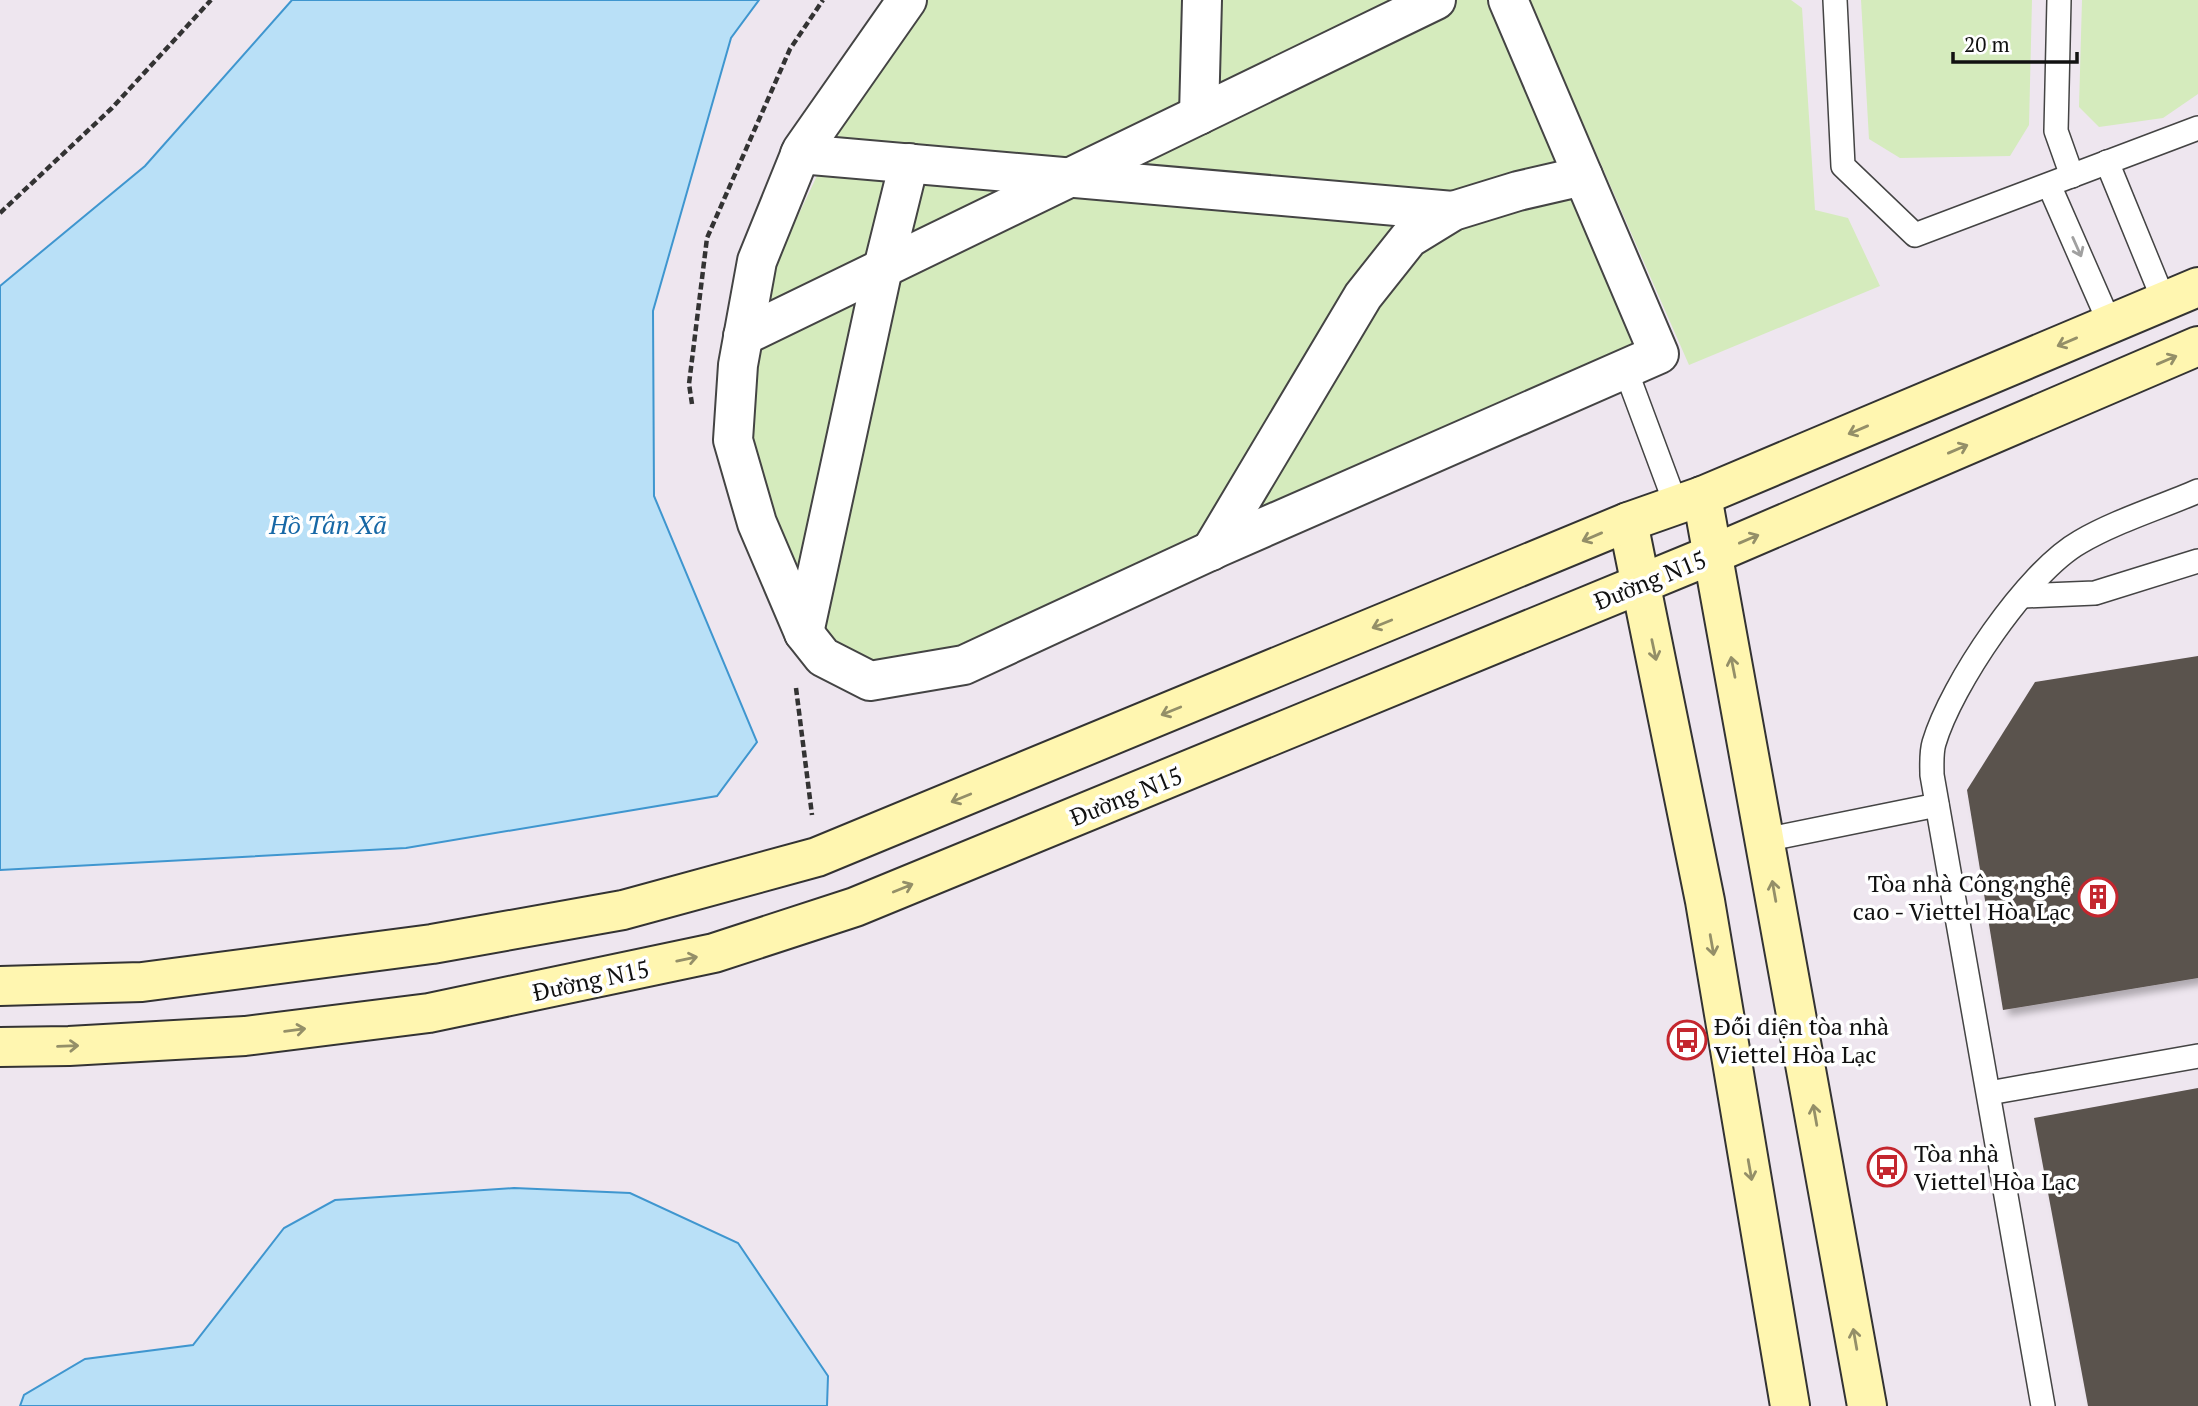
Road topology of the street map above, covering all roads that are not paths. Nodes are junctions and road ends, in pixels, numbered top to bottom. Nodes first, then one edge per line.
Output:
1 (907, 0) edge
2 (1202, 0) edge
3 (1436, 0) edge
4 (1508, 0) edge
5 (1835, 0) edge
6 (2059, 0) edge
7 (1381, 11) edge
8 (1199, 115) junction
9 (2198, 128) edge
10 (800, 154) junction
11 (909, 163) junction
12 (2107, 163) junction
13 (1583, 176) junction
14 (2072, 176) junction
15 (1070, 178) junction
16 (2049, 185) junction
17 (1453, 211) junction
18 (883, 268) junction
19 (2181, 294) edge
20 (2110, 324) junction
21 (743, 336) junction
22 (2198, 346) edge
23 (1625, 368) junction
24 (2198, 491) edge
25 (1689, 501) junction
26 (1628, 522) junction
27 (1211, 551) junction
28 (1712, 555) junction
29 (2198, 561) edge
30 (1640, 583) junction
31 (2024, 596) junction
32 (804, 634) junction
33 (1937, 805) junction
34 (1765, 840) junction
35 (0, 986) edge
36 (0, 1047) edge
37 (2198, 1056) edge
38 (1989, 1093) junction
39 (1790, 1406) edge
40 (1867, 1406) edge
41 (2043, 1406) edge

1 - 10 street
2 - 8 street
3 - 7 street
4 - 13 street
5 - 16 lane
6 - 14 lane
7 - 8 street
8 - 15 street
9 - 12 lane
10 - 11 street
10 - 21 street
11 - 15 street
11 - 18 street
12 - 14 lane
12 - 19 lane
13 - 17 street
13 - 23 street
14 - 16 lane
15 - 17 street
15 - 18 street
16 -> 20 lane
17 - 27 street
18 - 21 street
18 - 32 street
19 - 20 street
20 -> 25 street
21 - 32 street
28 -> 22 street, Đường N15
23 - 25 lane
23 - 27 street
24 - 31 lane
25 - 26 street
25 - 28 street
26 - 30 street
26 -> 35 street
27 - 32 street
28 - 30 street, Đường N15
34 -> 28 street
29 - 31 lane
36 -> 30 street, Đường N15
30 -> 39 street
31 - 33 lane
33 - 34 lane
33 - 38 lane
40 -> 34 street
37 - 38 lane
38 - 41 lane

